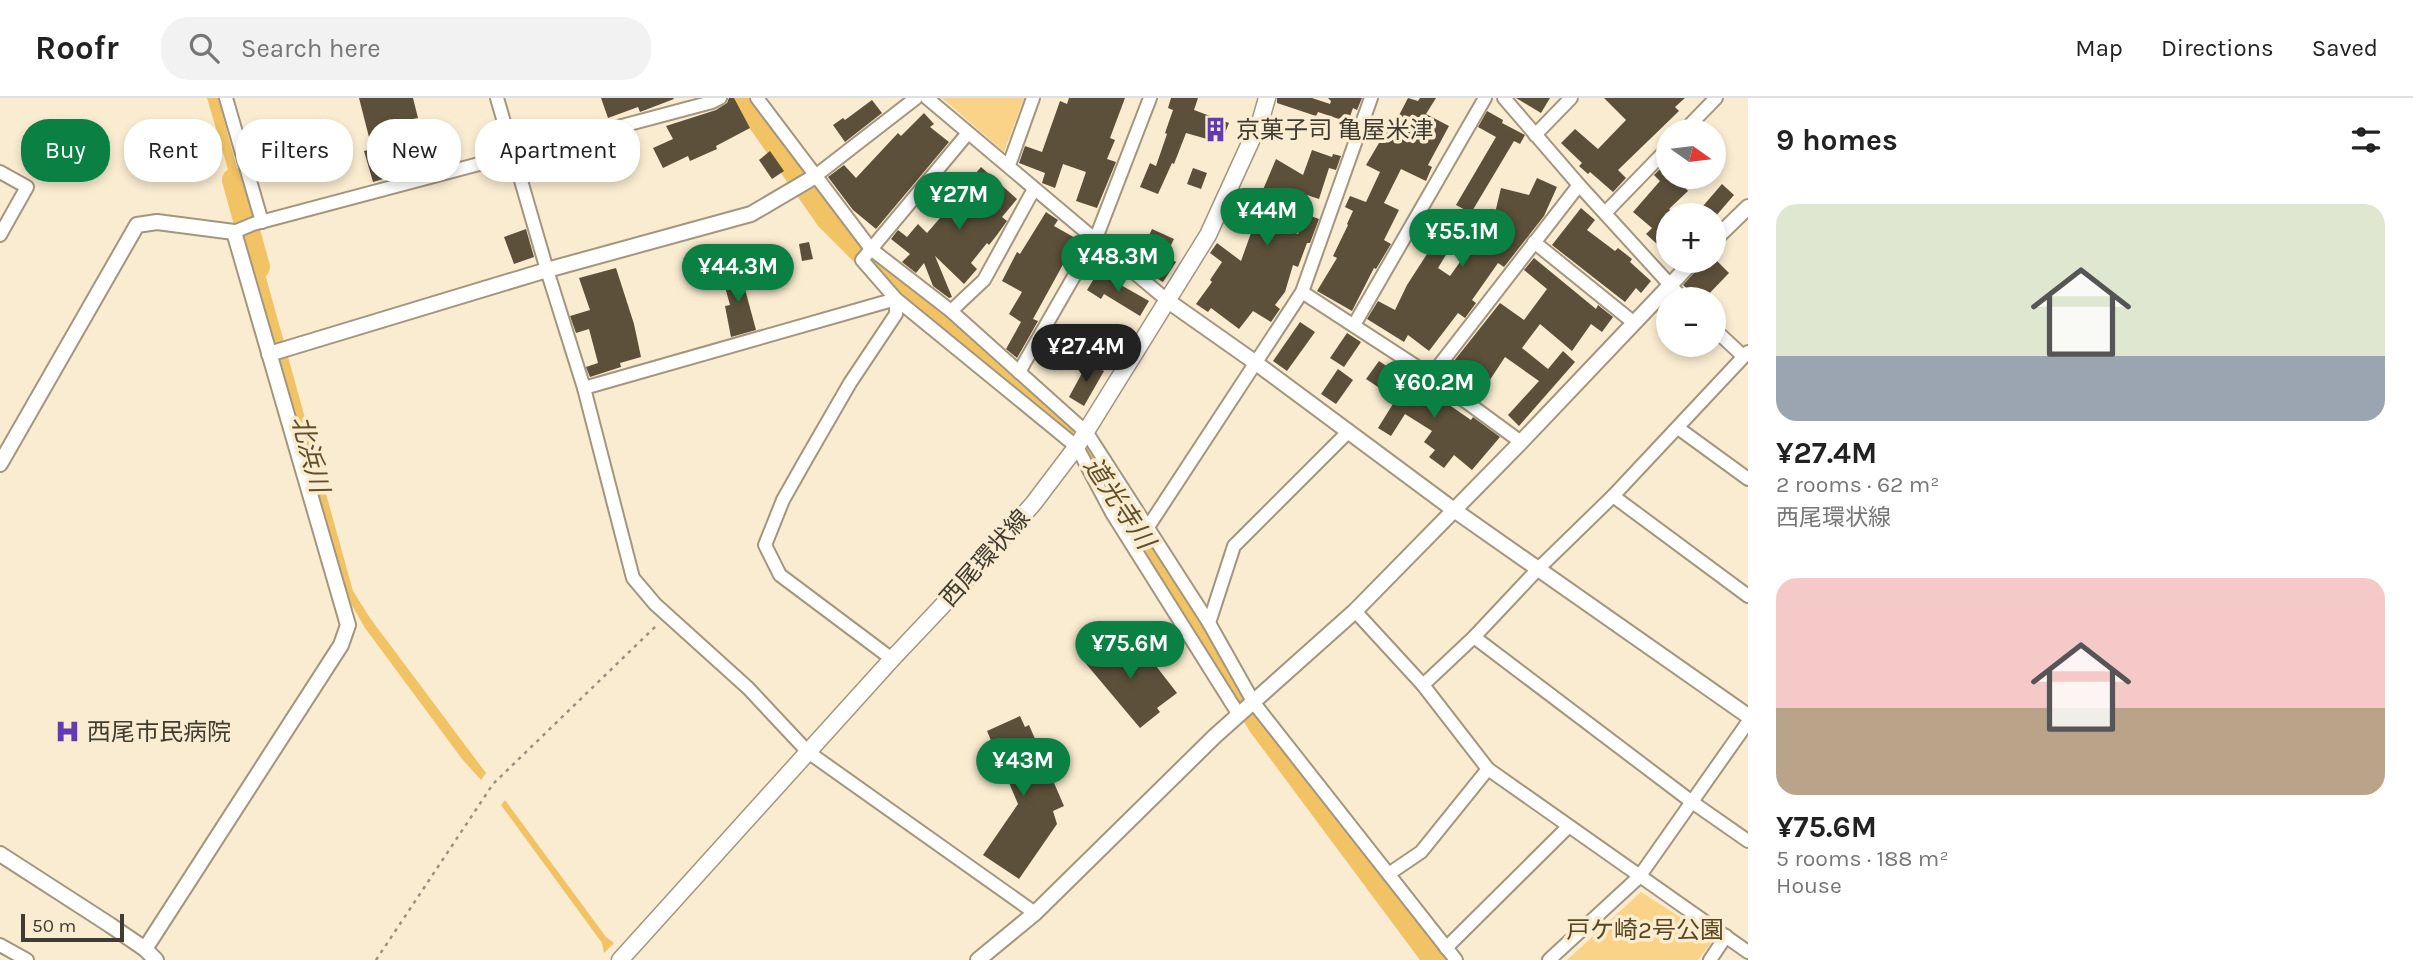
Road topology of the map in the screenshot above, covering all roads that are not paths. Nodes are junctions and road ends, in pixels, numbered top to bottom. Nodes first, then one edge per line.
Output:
1 (226, 98) edge
2 (497, 98) edge
3 (757, 98) edge
4 (916, 98) edge
5 (927, 98) edge
6 (1033, 98) edge
7 (1150, 98) edge
8 (1267, 98) edge
9 (1371, 98) edge
10 (1485, 98) edge
11 (1504, 98) edge
12 (1571, 98) edge
13 (1716, 98) edge
14 (716, 100) edge
15 (503, 119) edge
16 (1696, 119) edge
17 (640, 121) edge
18 (968, 133) junction
19 (1535, 135) junction
20 (1656, 160) edge
21 (475, 165) edge
22 (1009, 166) junction
23 (0, 172) edge
24 (814, 177) junction
25 (521, 182) edge
26 (1578, 185) junction
27 (1034, 189) junction
28 (1748, 207) edge
29 (1605, 213) junction
30 (247, 226) junction
31 (1726, 228) edge
32 (0, 235) edge
33 (1096, 238) junction
34 (1534, 242) junction
35 (868, 253) junction
36 (547, 270) junction
37 (1680, 273) edge
38 (1668, 285) junction
39 (1302, 292) junction
40 (896, 299) junction
41 (1168, 301) junction
42 (951, 311) junction
43 (1633, 322) junction
44 (1354, 325) junction
45 (1726, 338) edge
46 (277, 351) junction
47 (1746, 354) edge
48 (1256, 363) junction
49 (1019, 372) junction
50 (1431, 376) junction
51 (584, 388) junction
52 (1678, 428) junction
53 (1349, 432) junction
54 (1082, 440) junction
55 (1521, 442) junction
56 (0, 464) edge
57 (1748, 479) edge
58 (1613, 496) junction
59 (1454, 510) junction
60 (1148, 527) junction
61 (1538, 569) junction
62 (1748, 596) edge
63 (1355, 611) junction
64 (1209, 623) junction
65 (1474, 637) junction
66 (892, 659) junction
67 (1423, 685) junction
68 (1254, 703) junction
69 (1240, 715) junction
70 (1748, 716) edge
71 (1748, 722) edge
72 (808, 752) junction
73 (1488, 769) junction
74 (1692, 802) junction
75 (1568, 827) junction
76 (1748, 841) edge
77 (0, 854) edge
78 (1390, 873) junction
79 (1639, 877) junction
80 (1035, 913) junction
81 (1726, 936) junction
82 (0, 945) edge
83 (1446, 948) junction
84 (1748, 952) edge
85 (150, 955) edge
86 (623, 957) edge
87 (27, 960) edge
88 (978, 960) edge
89 (1456, 960) edge
90 (1549, 960) edge
91 (1710, 960) edge

1 - 30 street
2 - 15 street
3 - 24 street
4 - 24 street
5 - 18 street
6 - 22 street
7 - 33 street
8 - 41 main road, 西尾環状線
9 - 39 street
10 - 44 street
11 - 19 street
12 - 19 street
13 - 16 street
14 - 17 street
18 - 22 street
18 - 35 street
19 - 26 street
20 - 29 street
21 - 30 street
22 - 27 street
23 - 32 street
24 - 35 street
24 - 36 street
25 - 36 street
26 - 29 street
26 - 34 street
27 - 33 street
27 - 42 street
28 - 31 street
29 - 38 street
30 - 46 street
30 - 56 street
33 - 41 street
33 - 49 street
34 - 43 street
34 - 50 street
35 - 40 street
35 - 42 street
36 - 46 street
36 - 51 street
37 - 38 street
38 - 43 street
39 - 44 street
39 - 48 street
40 - 51 street
40 - 54 street
40 - 66 street
41 - 48 street
41 - 54 main road, 西尾環状線
42 - 49 street
43 - 55 street
44 - 50 street
45 - 47 street
46 - 85 street
47 - 52 street
48 - 53 street
48 - 60 street
49 - 54 street
50 - 55 street
51 - 72 street
52 - 57 street
52 - 58 street
53 - 59 street
53 - 64 street
54 - 60 street
54 - 66 main road, 西尾環状線
54 - 69 street
55 - 59 street
58 - 61 street
58 - 62 street
59 - 61 street
59 - 63 street
60 - 64 street
61 - 65 street
61 - 70 street
63 - 67 street
63 - 68 street
64 - 68 street
65 - 67 street
65 - 74 street
66 - 72 main road, 西尾環状線
67 - 73 street
68 - 69 street
68 - 78 street
69 - 80 street
71 - 74 street
72 - 80 street
72 - 86 main road, 西尾環状線
73 - 75 street
73 - 78 street
74 - 76 street
74 - 79 street
75 - 79 street
75 - 83 street
77 - 85 street
78 - 83 street
79 - 81 street
79 - 90 street
80 - 88 street
81 - 84 street
81 - 91 street
82 - 87 street
83 - 89 street

